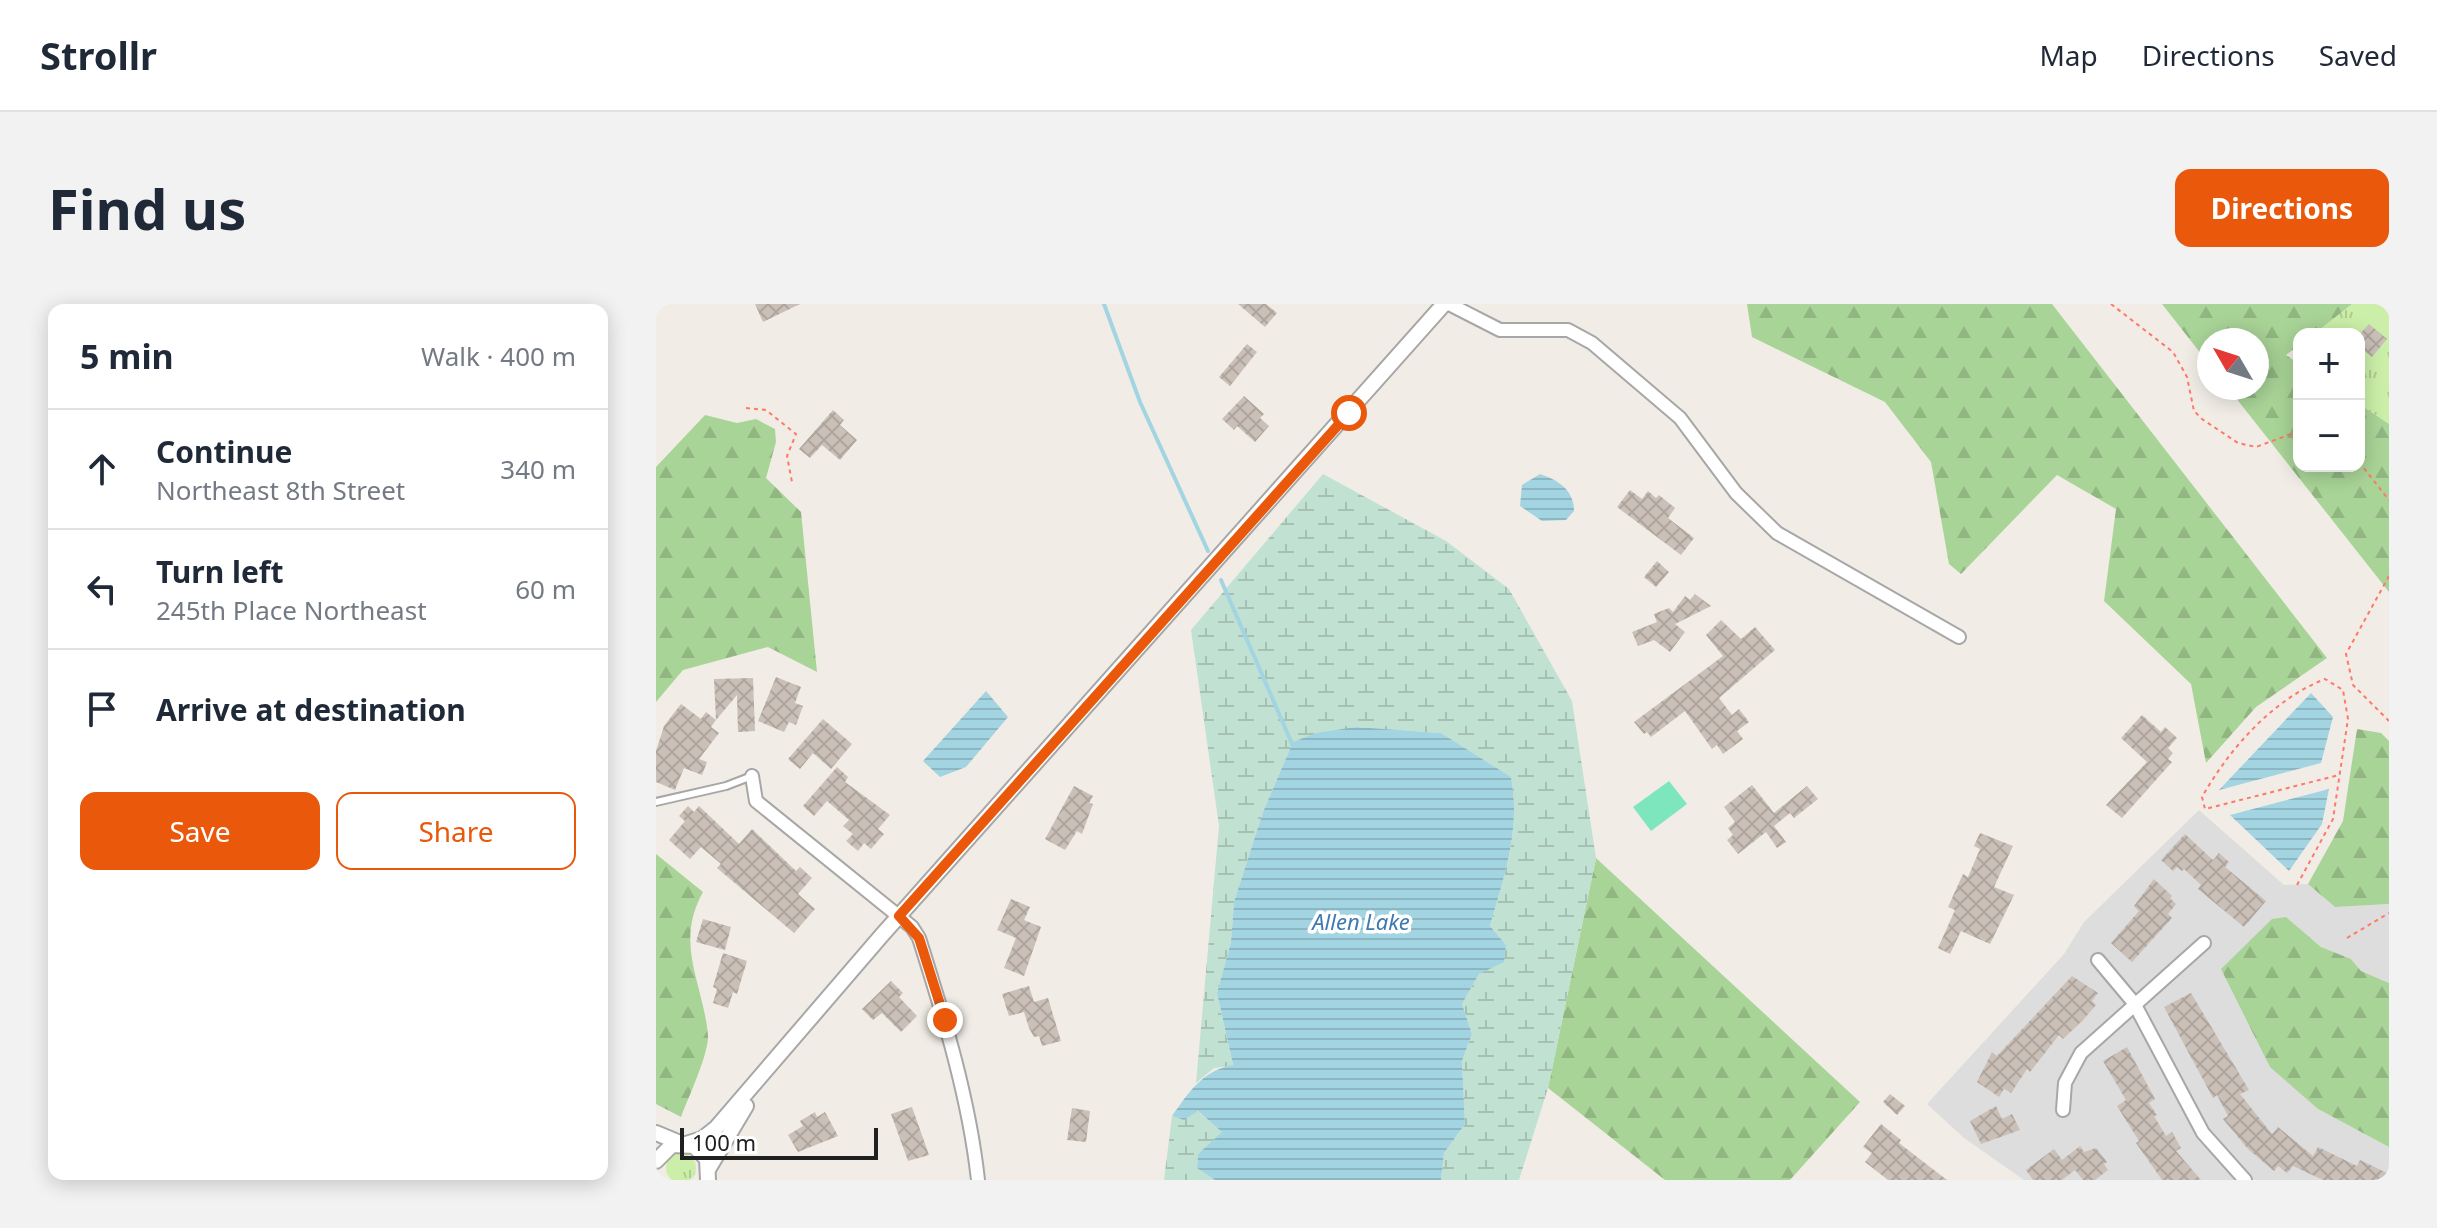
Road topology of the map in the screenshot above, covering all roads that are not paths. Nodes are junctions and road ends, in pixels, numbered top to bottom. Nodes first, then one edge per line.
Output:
1 (1447, 304) edge
2 (1959, 637) dead end
3 (752, 776) joint
4 (656, 802) edge
5 (899, 916) junction
6 (2204, 943) dead end
7 (2098, 960) dead end
8 (2134, 1003) junction
9 (763, 1074) junction
10 (2063, 1110) dead end
11 (656, 1133) edge
12 (683, 1144) junction
13 (656, 1161) edge
14 (709, 1176) edge
15 (978, 1180) edge
16 (2245, 1180) edge

1 - 2 street
1 - 5 street
3 - 4 lane
3 - 5 street
5 - 9 street
5 - 15 street
6 - 8 street
7 - 8 street
8 - 10 street
8 - 16 street
9 - 12 street
9 - 14 street
11 - 12 street
12 - 13 street
12 - 14 street

